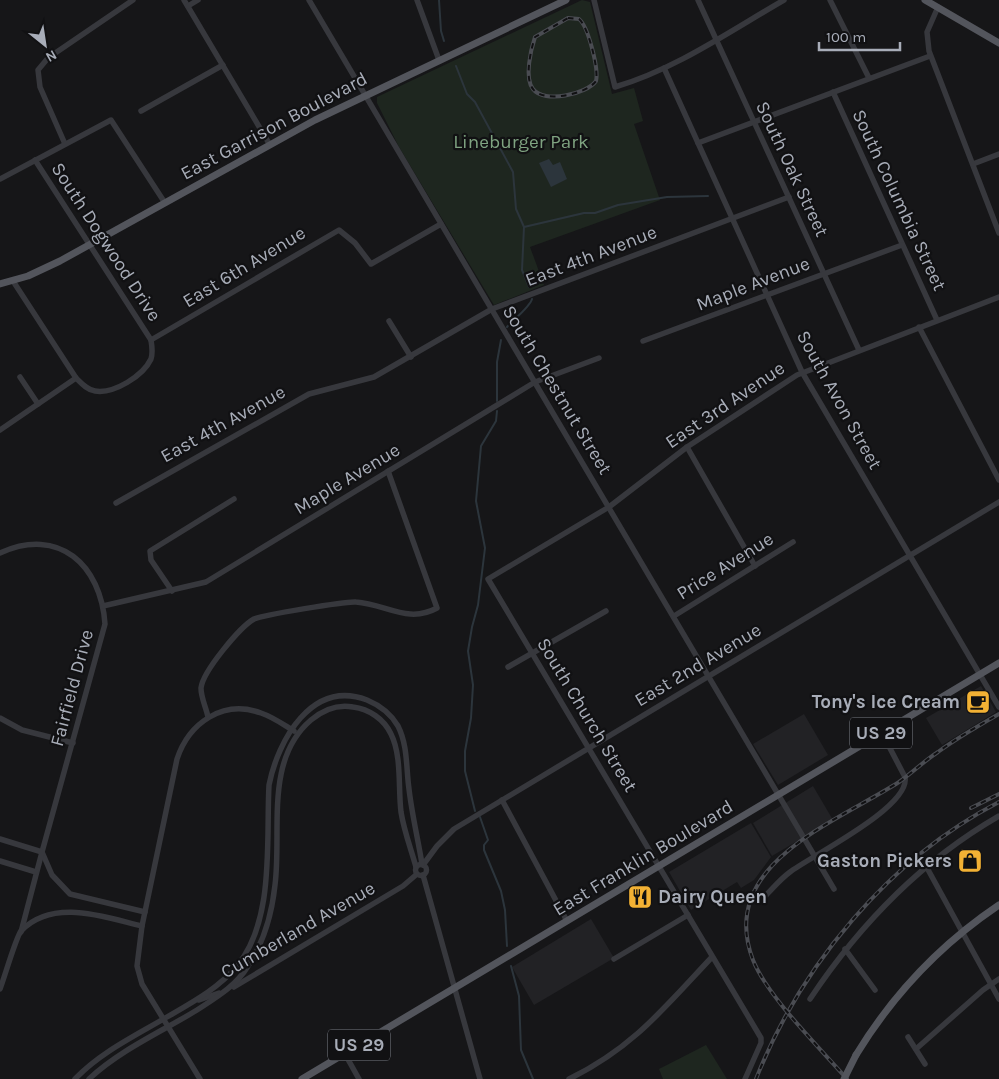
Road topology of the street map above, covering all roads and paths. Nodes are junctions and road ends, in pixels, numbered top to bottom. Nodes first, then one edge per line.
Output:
1 (132, 0) edge
2 (198, 0) edge
3 (309, 0) edge
4 (417, 0) edge
5 (566, 0) edge
6 (594, 0) edge
7 (698, 0) edge
8 (784, 0) edge
9 (830, 0) edge
10 (925, 0) edge
11 (186, 3) edge
12 (938, 7) junction
13 (716, 39) junction
14 (999, 43) edge
15 (930, 56) junction
16 (439, 60) junction
17 (223, 65) junction
18 (664, 68) junction
19 (869, 78) junction
20 (833, 92) junction
21 (365, 95) junction
22 (141, 110) dead end
23 (754, 122) junction
24 (698, 143) junction
25 (65, 144) junction
26 (270, 145) junction
27 (999, 154) edge
28 (35, 160) junction
29 (973, 164) junction
30 (0, 179) edge
31 (789, 197) junction
32 (165, 204) junction
33 (733, 218) junction
34 (441, 224) junction
35 (999, 233) edge
36 (90, 245) junction
37 (902, 245) junction
38 (823, 274) junction
39 (13, 281) junction
40 (0, 284) edge
41 (768, 294) junction
42 (999, 297) edge
43 (492, 310) junction
44 (937, 320) junction
45 (389, 321) dead end
46 (919, 327) junction
47 (151, 340) junction
48 (643, 342) dead end
49 (859, 350) junction
50 (411, 357) junction
51 (599, 358) dead end
52 (802, 372) junction
53 (20, 377) dead end
54 (76, 378) junction
55 (535, 382) junction
56 (38, 404) junction
57 (0, 430) edge
58 (687, 447) junction
59 (388, 471) junction
60 (999, 480) edge
61 (234, 499) dead end
62 (999, 502) edge
63 (116, 503) dead end
64 (609, 507) junction
65 (793, 542) dead end
66 (0, 553) edge
67 (910, 554) junction
68 (755, 566) junction
69 (488, 579) joint
70 (172, 592) junction
71 (103, 606) junction
72 (606, 611) dead end
73 (674, 616) junction
74 (532, 653) junction
75 (999, 663) edge
76 (508, 667) dead end
77 (980, 674) junction
78 (708, 676) junction
79 (999, 707) edge
80 (208, 717) junction
81 (0, 718) edge
82 (291, 730) junction
83 (882, 733) junction
84 (299, 734) junction
85 (72, 744) junction
86 (588, 748) junction
87 (778, 796) junction
88 (502, 800) junction
89 (999, 816) edge
90 (0, 839) edge
91 (42, 852) junction
92 (814, 857) junction
93 (0, 861) edge
94 (421, 865) junction
95 (926, 866) junction
96 (660, 867) junction
97 (36, 872) junction
98 (420, 874) junction
99 (834, 889) dead end
100 (759, 902) dead end
101 (999, 905) edge
102 (145, 912) junction
103 (688, 916) junction
104 (567, 921) junction
105 (142, 926) junction
106 (21, 932) junction
107 (962, 932) junction
108 (845, 949) junction
109 (712, 957) junction
110 (614, 959) dead end
111 (999, 979) edge
112 (990, 984) junction
113 (453, 989) junction
114 (0, 990) edge
115 (228, 990) junction
116 (875, 990) dead end
117 (810, 999) dead end
118 (999, 999) edge
119 (190, 1004) junction
120 (164, 1019) junction
121 (169, 1027) junction
122 (908, 1037) dead end
123 (916, 1049) junction
124 (345, 1054) junction
125 (925, 1064) dead end
126 (75, 1079) edge
127 (90, 1079) edge
128 (200, 1079) edge
129 (302, 1079) edge
130 (359, 1079) edge
131 (480, 1079) edge
132 (569, 1079) edge
133 (745, 1079) edge
134 (844, 1079) edge

1 - 25 street
2 - 11 street
3 - 21 street, South Chestnut Street
4 - 16 street
5 - 16 main road, East Garrison Boulevard
6 - 18 street
7 - 13 street, South Oak Street
8 - 13 street
9 - 19 street, South Columbia Street
10 - 12 main road
11 - 17 street
12 - 14 main road
12 - 15 street
13 - 18 street
13 - 23 street, South Oak Street
15 - 19 street
15 - 29 street
16 - 21 main road, East Garrison Boulevard
17 - 22 street
17 - 26 street
18 - 24 street, South Avon Street
19 - 20 street
20 - 23 street
20 - 37 street, South Columbia Street
21 - 26 main road, East Garrison Boulevard
21 - 34 street, South Chestnut Street
23 - 24 street
23 - 31 street, South Oak Street
24 - 33 street, South Avon Street
25 - 28 street
25 - 32 street
26 - 32 main road, East Garrison Boulevard
27 - 29 street
28 - 30 street
28 - 36 street, South Dogwood Drive
29 - 35 street
31 - 33 street, East 4th Avenue
31 - 38 street, South Oak Street
32 - 36 main road, East Garrison Boulevard
33 - 41 street, South Avon Street
33 - 43 street, East 4th Avenue
34 - 43 street, South Chestnut Street
34 - 47 street, East 6th Avenue
36 - 39 main road, East Garrison Boulevard
36 - 47 street, South Dogwood Drive
37 - 38 street, Maple Avenue
37 - 44 street, South Columbia Street
38 - 41 street, Maple Avenue
38 - 49 street, South Oak Street
39 - 40 main road, East Garrison Boulevard
39 - 54 street
41 - 48 street, Maple Avenue
41 - 52 street, South Avon Street
42 - 44 street, East 3rd Avenue
43 - 50 street, East 4th Avenue
43 - 55 street, South Chestnut Street
44 - 46 street, East 3rd Avenue
45 - 50 street
46 - 49 street, East 3rd Avenue
46 - 60 street
47 - 54 street
49 - 52 street, East 3rd Avenue
50 - 63 street, East 4th Avenue
51 - 55 street, Maple Avenue
52 - 58 street, East 3rd Avenue
52 - 67 street, South Avon Street
53 - 56 street
54 - 56 street
55 - 59 street, Maple Avenue
55 - 64 street, South Chestnut Street
56 - 57 street
58 - 64 street, East 3rd Avenue
58 - 68 street
59 - 70 street, Maple Avenue
59 - 80 street
61 - 70 street
62 - 67 street, East 2nd Avenue
64 - 69 street, East 3rd Avenue
64 - 73 street, South Chestnut Street
65 - 68 street, Price Avenue
66 - 71 street, Fairfield Drive
67 - 77 street, South Avon Street
67 - 78 street, East 2nd Avenue
68 - 73 street, Price Avenue
69 - 74 street, South Church Street
70 - 71 street, Maple Avenue
71 - 85 street, Fairfield Drive
72 - 74 street
73 - 78 street, South Chestnut Street
74 - 76 street
74 - 86 street, South Church Street
75 - 77 main road, East Franklin Boulevard / US 29
77 - 79 street, South Avon Street
77 - 83 main road, East Franklin Boulevard / US 29
78 - 86 street, East 2nd Avenue
78 - 87 street, South Chestnut Street
80 - 82 street
80 - 102 street
81 - 85 street
82 - 84 street
82 - 94 street
82 - 119 street
83 - 87 main road, East Franklin Boulevard / US 29
83 - 92 street
84 - 94 street
84 - 115 street
85 - 91 street, Fairfield Drive
86 - 88 street, East 2nd Avenue
86 - 96 street, South Church Street
87 - 92 street, South Chestnut Street
87 - 96 main road, East Franklin Boulevard / US 29
88 - 94 street, East 2nd Avenue
88 - 104 street
89 - 95 street
90 - 91 street
91 - 97 street, Fairfield Drive
91 - 102 street
92 - 99 street, South Chestnut Street
92 - 100 street
93 - 97 street
94 - 98 street
94 - 98 street
95 - 107 street
95 - 108 street
96 - 103 street, South Church Street
96 - 104 main road, East Franklin Boulevard / US 29
97 - 106 street, Fairfield Drive
98 - 113 street
98 - 115 street, Cumberland Avenue
101 - 107 main road
102 - 105 street
103 - 109 street, South Church Street
103 - 110 street
104 - 113 main road, East Franklin Boulevard / US 29
105 - 106 street
105 - 120 street
106 - 114 street, Fairfield Drive
107 - 112 street
107 - 134 main road, bridge
108 - 116 street
108 - 117 street
109 - 132 street
109 - 133 street, South Church Street
111 - 112 street
112 - 118 street
112 - 123 street
113 - 124 main road, East Franklin Boulevard / US 29
113 - 131 street
115 - 119 street, Cumberland Avenue
115 - 121 street
119 - 120 street
120 - 121 street
120 - 126 street
121 - 127 street
121 - 128 street
122 - 123 street
123 - 125 street
124 - 129 main road, East Franklin Boulevard / US 29
124 - 130 street

